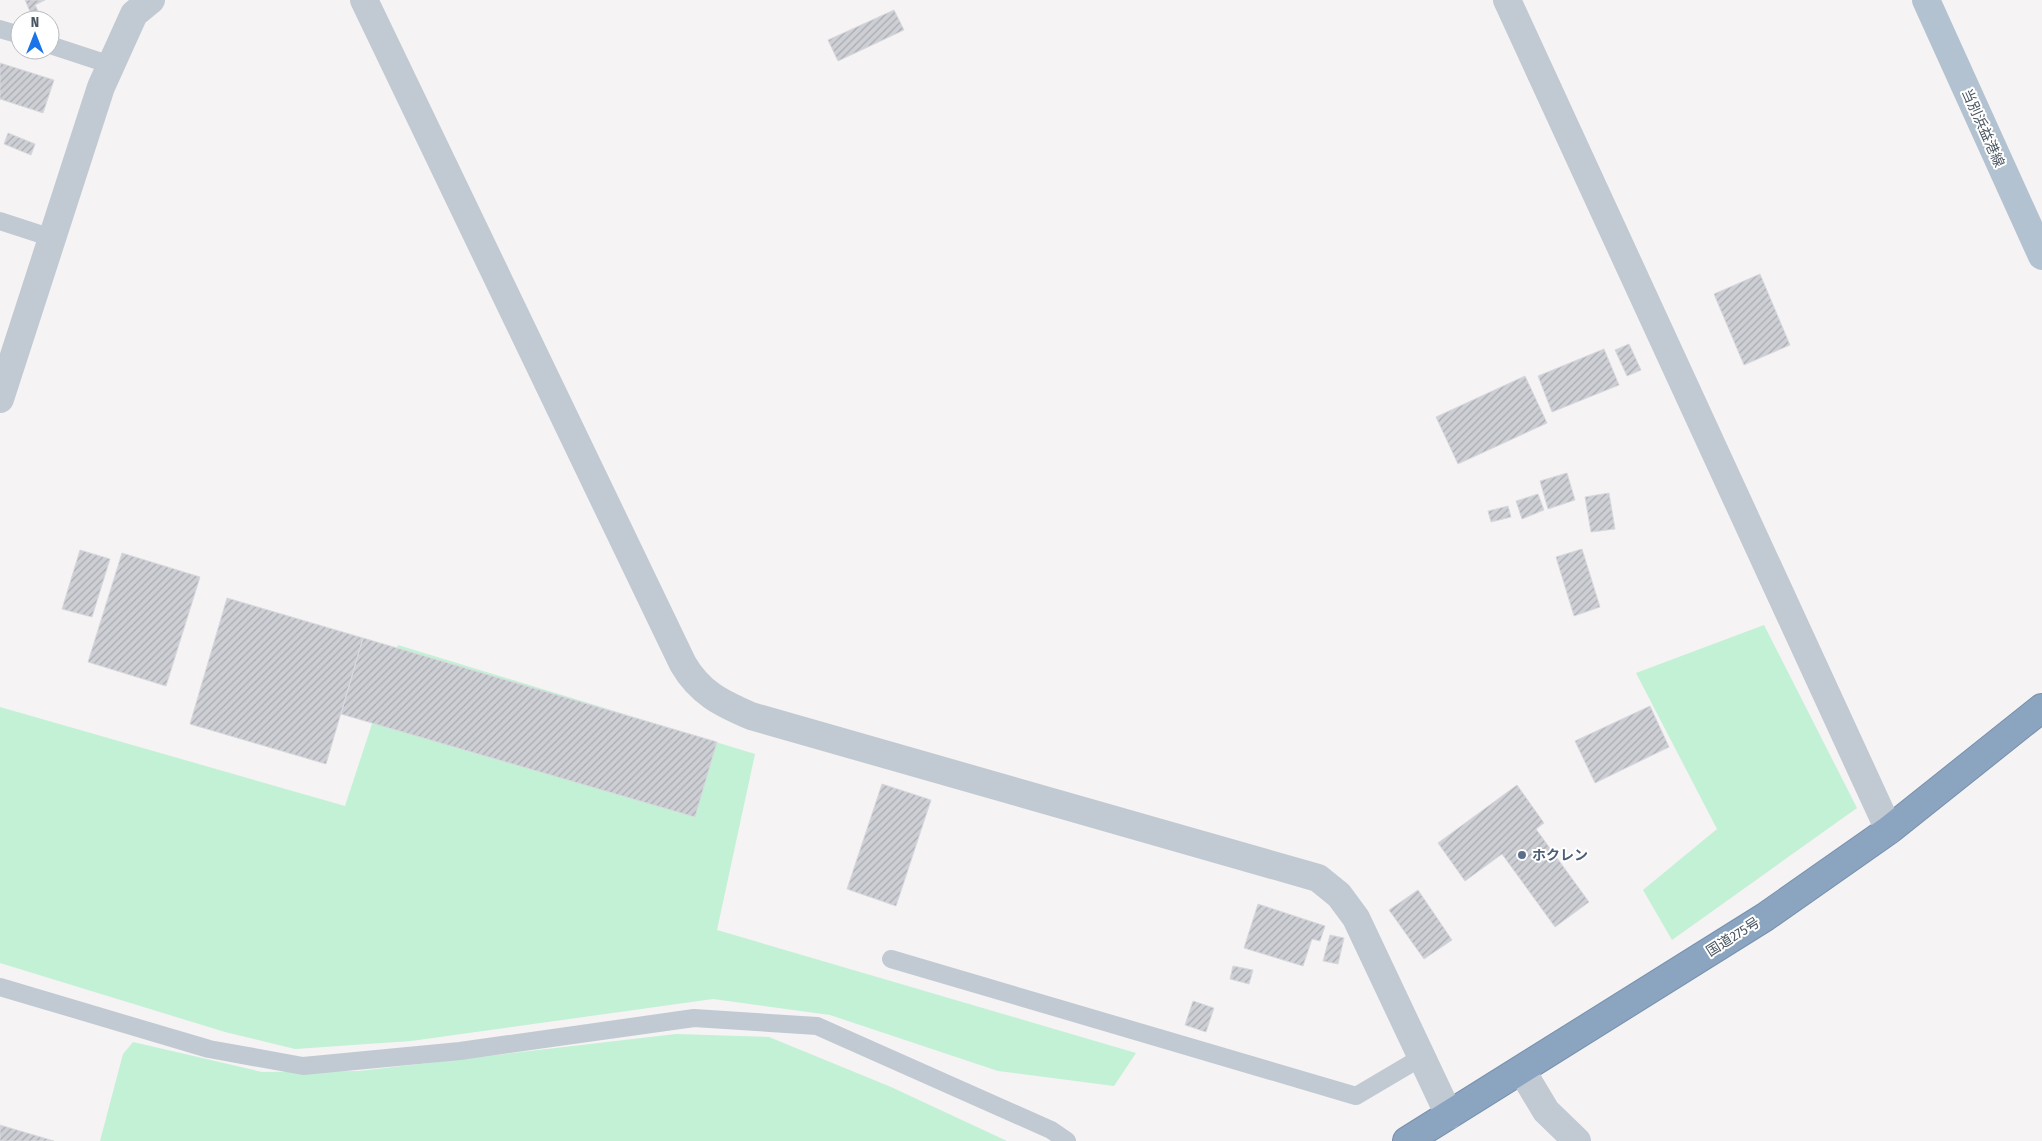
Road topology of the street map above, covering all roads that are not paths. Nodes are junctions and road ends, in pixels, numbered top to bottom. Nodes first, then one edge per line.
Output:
1 (364, 0) edge
2 (1507, 0) edge
3 (1926, 0) edge
4 (145, 2) edge
5 (60, 48) edge
6 (111, 65) junction
7 (0, 221) edge
8 (52, 238) junction
9 (2042, 256) edge
10 (0, 399) edge
11 (2042, 708) edge
12 (1889, 830) junction
13 (891, 959) dead end
14 (0, 987) edge
15 (1422, 1058) junction
16 (1522, 1071) junction
17 (1448, 1115) junction
18 (1067, 1141) edge
19 (1407, 1141) edge
20 (1576, 1141) edge

1 - 15 street
2 - 12 street
3 - 9 main road, 当別浜益港線
4 - 6 street
5 - 6 lane
6 - 8 street
7 - 8 lane
8 - 10 street
11 - 12 highway, 国道275号
12 - 16 highway, 国道275号
13 - 15 lane
14 - 18 lane
15 - 17 street
16 - 17 highway, 国道275号
16 - 20 street
17 - 19 highway, 国道275号

